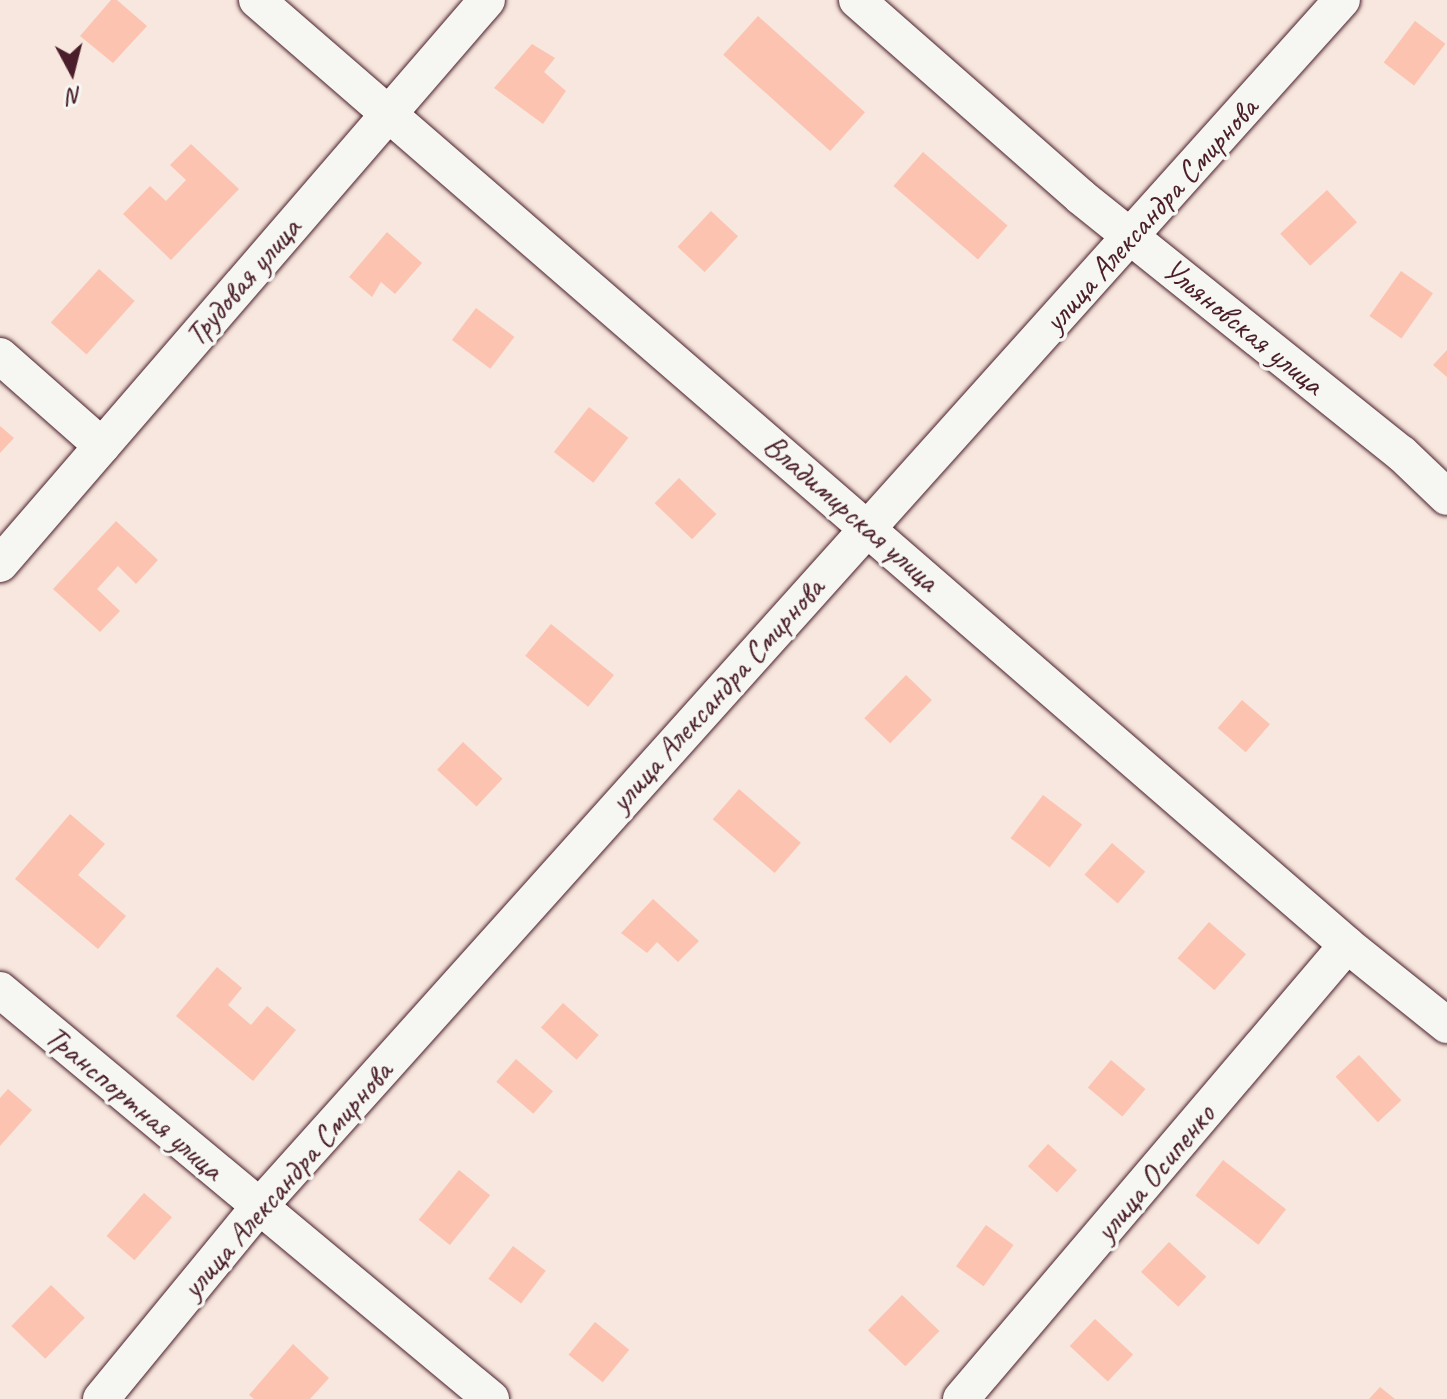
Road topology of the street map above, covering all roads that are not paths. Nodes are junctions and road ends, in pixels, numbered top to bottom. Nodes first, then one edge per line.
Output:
1 (257, 0) edge
2 (487, 0) edge
3 (857, 0) edge
4 (1342, 0) edge
5 (388, 112) junction
6 (1132, 238) junction
7 (0, 356) edge
8 (102, 446) junction
9 (1447, 497) edge
10 (867, 527) junction
11 (0, 564) edge
12 (1347, 945) junction
13 (0, 990) edge
14 (1447, 1025) edge
15 (258, 1208) junction
16 (101, 1399) edge
17 (491, 1399) edge
18 (961, 1399) edge

1 - 5 street, Владимирская улица
2 - 5 street, Трудовая улица
3 - 6 street, Ульяновская улица
4 - 6 street, улица Александра Смирнова
5 - 8 street, Трудовая улица
5 - 10 street, Владимирская улица
6 - 9 street, Ульяновская улица
6 - 10 street, улица Александра Смирнова
7 - 8 street
8 - 11 street, Трудовая улица
10 - 12 street, Владимирская улица
10 - 15 street, улица Александра Смирнова
12 - 14 street, Владимирская улица
12 - 18 street, улица Осипенко
13 - 15 street, Транспортная улица
15 - 16 street, улица Александра Смирнова
15 - 17 street, Транспортная улица

